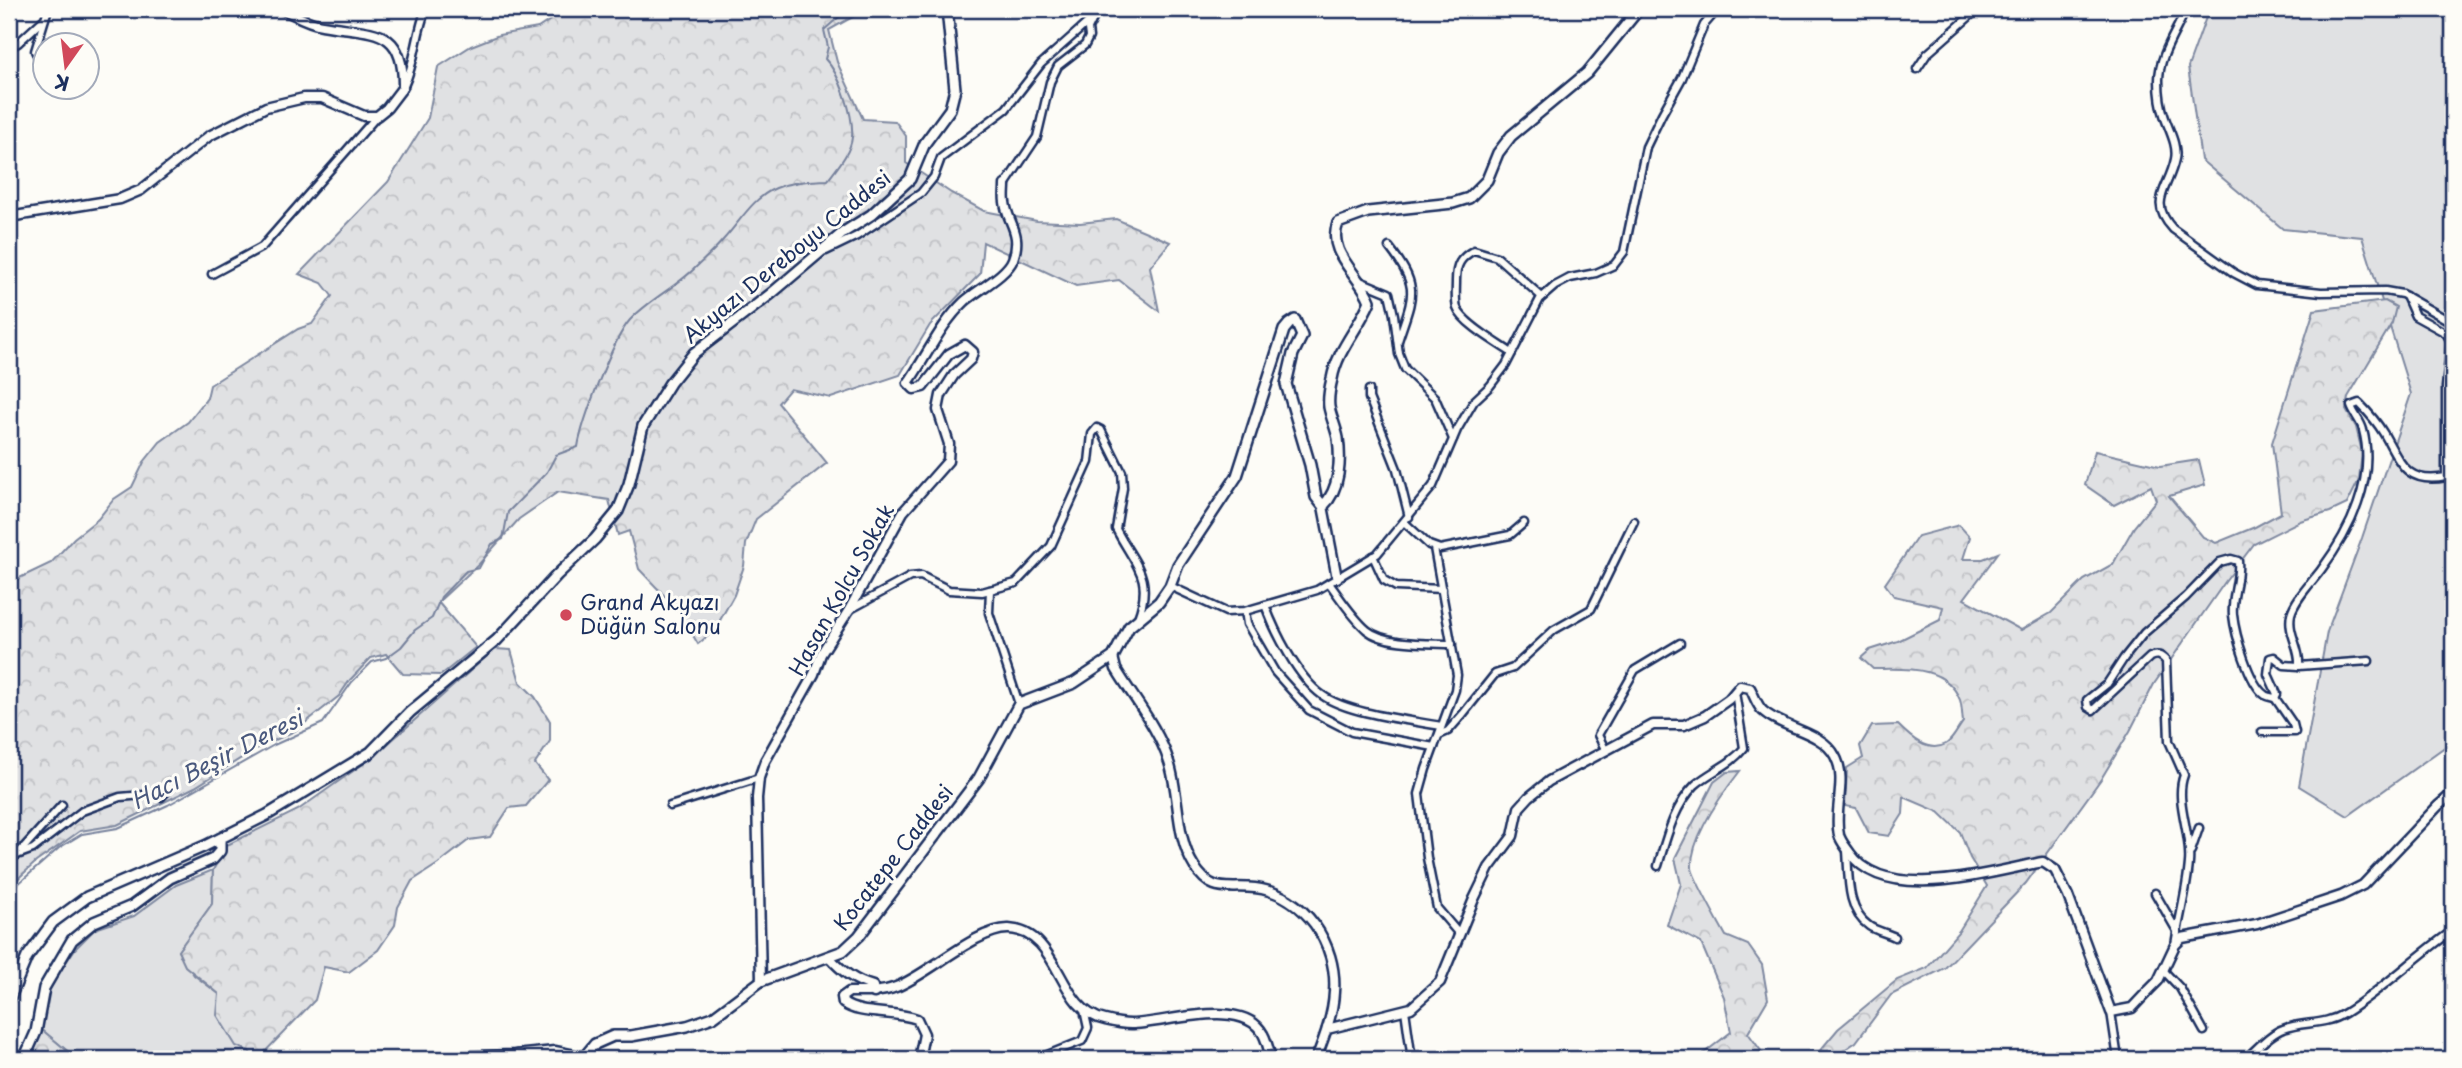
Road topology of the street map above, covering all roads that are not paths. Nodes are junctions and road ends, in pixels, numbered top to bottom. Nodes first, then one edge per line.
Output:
1 (48, 9) edge
2 (282, 9) edge
3 (426, 9) edge
4 (947, 9) edge
5 (1108, 9) edge
6 (1639, 9) edge
7 (1718, 9) edge
8 (1978, 9) edge
9 (2186, 9) edge
10 (1094, 17) junction
11 (45, 18) junction
12 (41, 32) edge
13 (9, 48) edge
14 (1917, 69) dead end
15 (403, 87) junction
16 (377, 116) junction
17 (1005, 185) joint
18 (9, 218) edge
19 (1389, 247) dead end
20 (810, 259) junction
21 (212, 274) dead end
22 (1360, 281) junction
23 (2406, 296) junction
24 (1542, 297) junction
25 (2453, 323) edge
26 (1398, 343) junction
27 (1513, 353) junction
28 (1369, 390) dead end
29 (1453, 439) junction
30 (1323, 506) junction
31 (1407, 519) junction
32 (1634, 521) dead end
33 (1524, 523) dead end
34 (1434, 548) junction
35 (1373, 556) junction
36 (1333, 581) junction
37 (1170, 586) junction
38 (1442, 589) junction
39 (990, 590) junction
40 (1265, 605) junction
41 (849, 610) junction
42 (1245, 611) junction
43 (1137, 620) junction
44 (1680, 643) dead end
45 (1452, 644) junction
46 (1113, 657) junction
47 (2369, 661) dead end
48 (2299, 666) junction
49 (1735, 692) junction
50 (2275, 698) junction
51 (1019, 704) junction
52 (1441, 726) junction
53 (2262, 732) dead end
54 (1439, 735) junction
55 (1434, 747) junction
56 (1606, 751) junction
57 (759, 778) junction
58 (2453, 793) edge
59 (161, 797) dead end
60 (62, 805) dead end
61 (670, 806) dead end
62 (2199, 828) dead end
63 (220, 839) junction
64 (1847, 849) junction
65 (12, 857) edge
66 (2189, 857) junction
67 (1658, 866) dead end
68 (2155, 893) dead end
69 (2177, 931) junction
70 (1459, 934) junction
71 (2453, 935) edge
72 (1895, 937) dead end
73 (2175, 945) junction
74 (829, 957) junction
75 (2163, 970) junction
76 (761, 981) junction
77 (874, 993) junction
78 (9, 1000) edge
79 (1084, 1010) junction
80 (1405, 1010) junction
81 (2110, 1012) junction
82 (1327, 1028) junction
83 (2204, 1031) dead end
84 (587, 1058) edge
85 (24, 1059) edge
86 (432, 1059) edge
87 (919, 1059) edge
88 (1037, 1059) edge
89 (1271, 1059) edge
90 (1316, 1059) edge
91 (1409, 1059) edge
92 (2118, 1059) edge
93 (2245, 1059) edge

1 - 11 street
2 - 15 street
3 - 15 street
4 - 20 main road, Akyazı Dereboyu Caddesi
5 - 10 street
6 - 22 main road
7 - 24 street
8 - 14 street
9 - 23 street
10 - 17 street
10 - 20 street
11 - 12 street
11 - 13 street
15 - 16 street
16 - 18 street
16 - 21 street
17 - 41 street, Hasan Kolcu Sokak
19 - 26 street
20 - 63 main road, Akyazı Dereboyu Caddesi
22 - 26 street
22 - 30 main road
23 - 25 street
23 - 48 street
24 - 27 street
24 - 27 street
26 - 29 street
27 - 29 street
28 - 31 street
29 - 31 street
30 - 36 street
30 - 37 main road
31 - 34 street
31 - 35 street
32 - 54 street
33 - 34 street
34 - 38 street
35 - 36 street
35 - 38 street
36 - 40 street
36 - 45 street
37 - 42 street
37 - 43 main road
38 - 45 street
39 - 41 street
39 - 43 street
39 - 51 street
40 - 42 street
40 - 52 street
41 - 57 street, Hasan Kolcu Sokak
42 - 55 street
43 - 46 main road
44 - 56 street
45 - 52 street
46 - 51 main road
46 - 82 street
47 - 48 street
48 - 50 street
49 - 56 street
49 - 64 street
49 - 67 street
50 - 53 street
50 - 66 street
51 - 74 main road, Kocatepe Caddesi
52 - 54 street
54 - 55 street
55 - 70 street
56 - 70 street
57 - 61 street
57 - 76 street, Hasan Kolcu Sokak
58 - 73 street
59 - 65 street
60 - 65 street
62 - 66 street
63 - 78 main road, Akyazı Dereboyu Caddesi
63 - 85 main road
64 - 72 street
64 - 81 street
66 - 69 street
68 - 69 street
69 - 73 street
70 - 80 street
71 - 93 street
73 - 75 street
74 - 76 main road, Kocatepe Caddesi
74 - 77 street
75 - 81 street
75 - 83 street
76 - 84 main road, Kocatepe Caddesi
77 - 79 street
77 - 87 street
79 - 88 street
79 - 89 street
80 - 82 street
80 - 91 street
81 - 92 street
82 - 90 street
84 - 86 street

